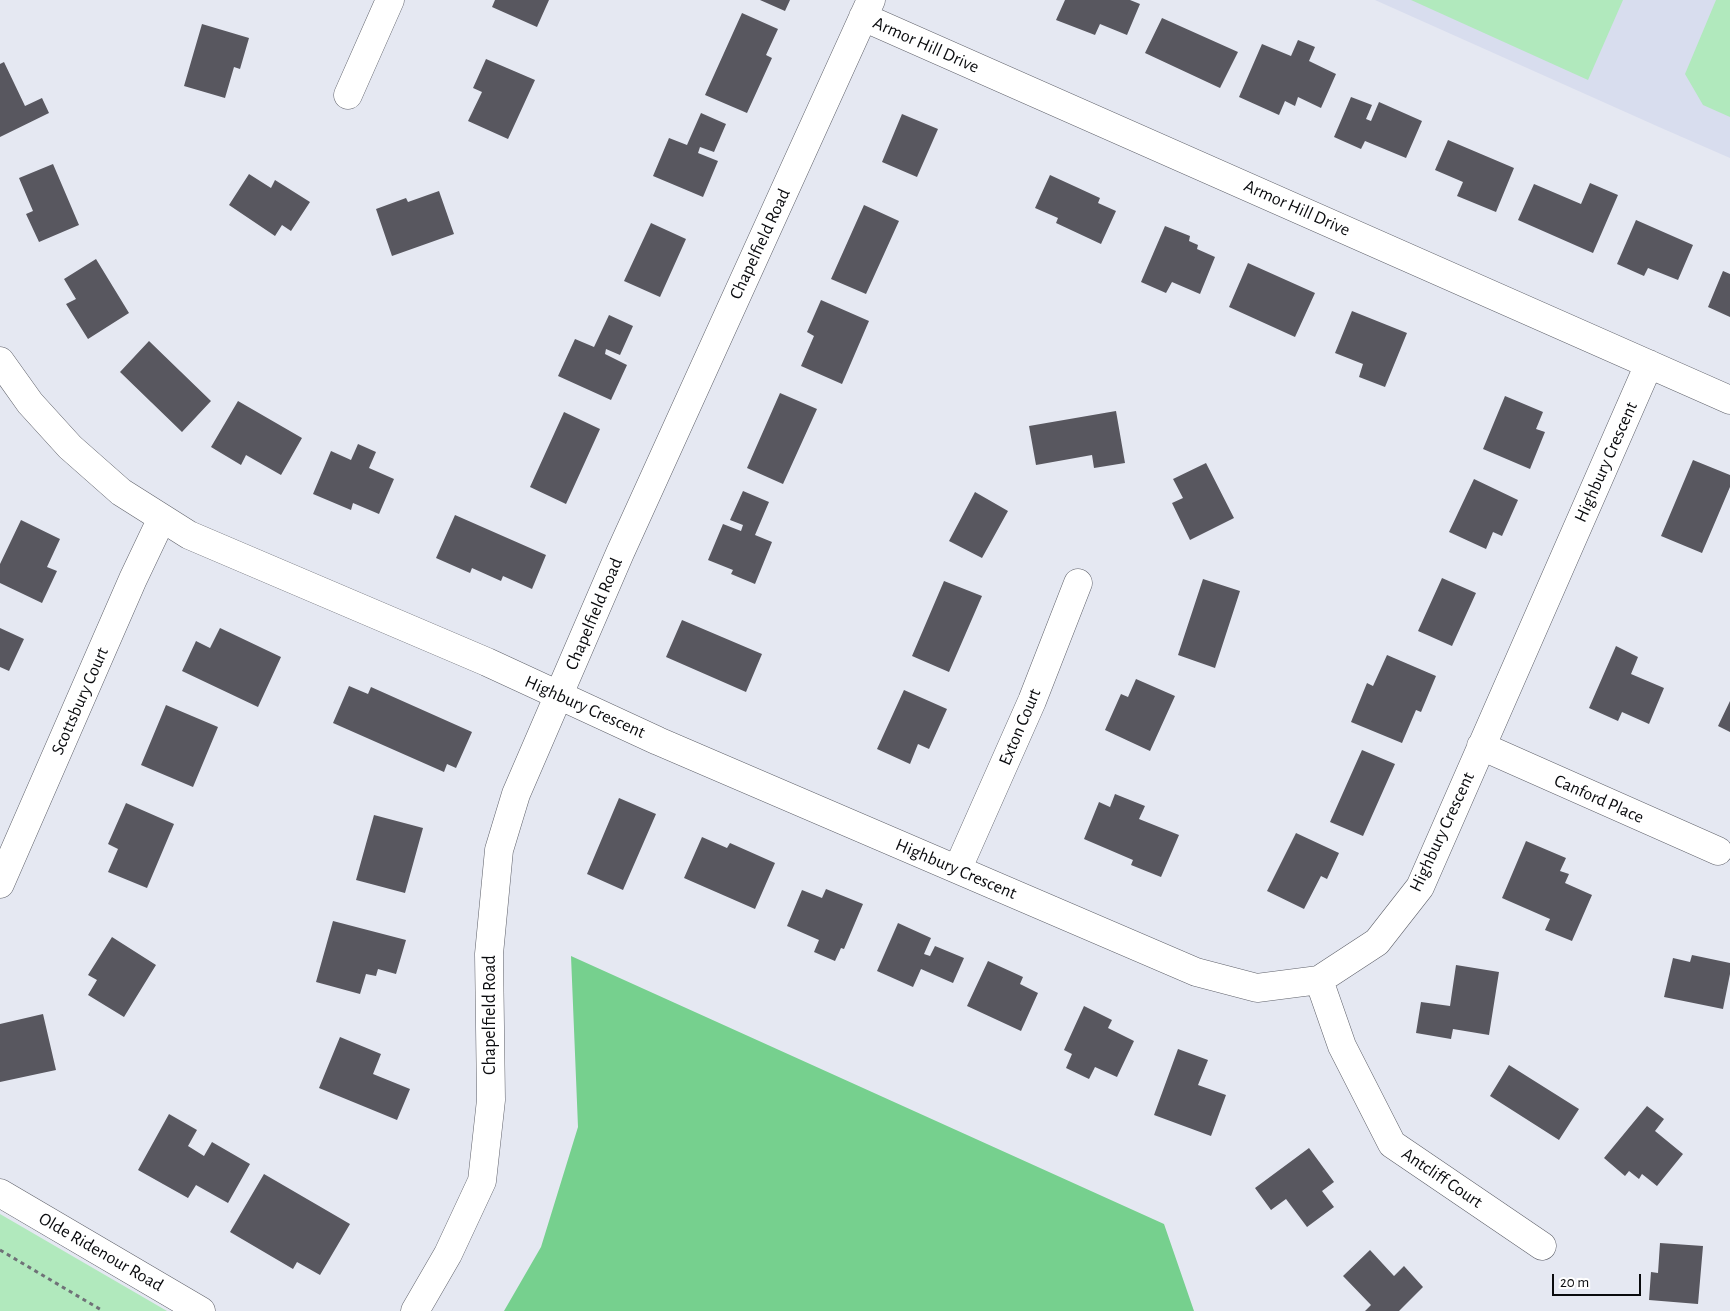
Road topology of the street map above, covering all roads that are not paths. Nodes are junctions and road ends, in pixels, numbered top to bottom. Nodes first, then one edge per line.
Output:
1 (390, 0) edge
2 (867, 8) edge
3 (348, 96) dead end
4 (0, 361) edge
5 (1649, 364) junction
6 (1730, 400) edge
7 (162, 518) junction
8 (1078, 583) dead end
9 (559, 696) junction
10 (1481, 746) junction
11 (1718, 851) dead end
12 (958, 868) junction
13 (0, 884) edge
14 (1319, 980) junction
15 (0, 1193) edge
16 (1542, 1246) dead end
17 (201, 1311) edge
18 (415, 1311) edge

1 - 3 street
2 - 5 street, Armor Hill Drive
2 - 9 street, Chapelfield Road
4 - 7 street, Highbury Crescent
5 - 6 street, Armor Hill Drive
5 - 10 street, Highbury Crescent
7 - 9 street, Highbury Crescent
7 - 13 street, Scottsbury Court
8 - 12 street, Exton Court
9 - 12 street, Highbury Crescent
9 - 18 street, Chapelfield Road
10 - 11 street, Canford Place
10 - 14 street, Highbury Crescent
12 - 14 street, Highbury Crescent
14 - 16 street, Antcliff Court
15 - 17 street, Olde Ridenour Road

